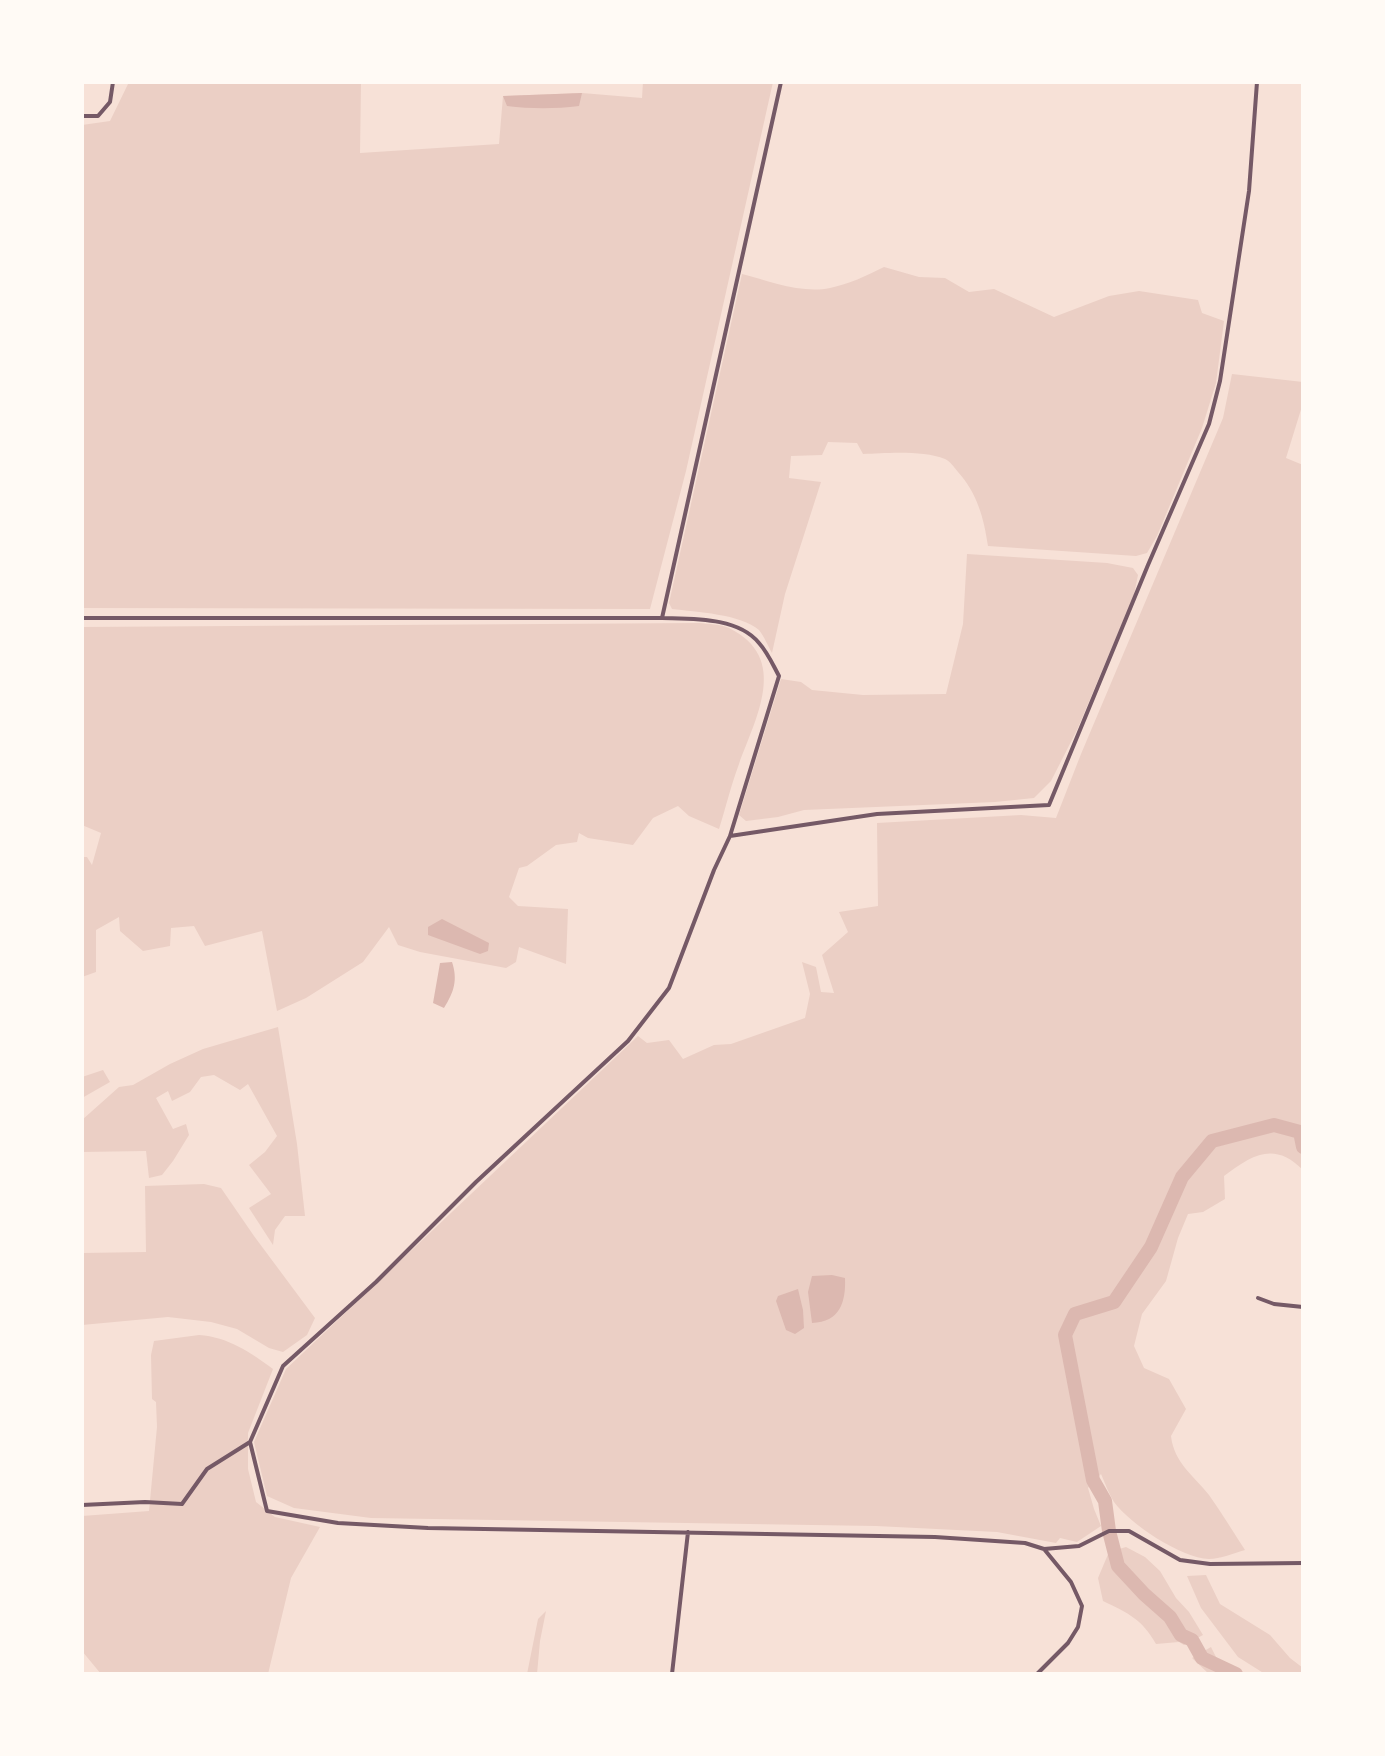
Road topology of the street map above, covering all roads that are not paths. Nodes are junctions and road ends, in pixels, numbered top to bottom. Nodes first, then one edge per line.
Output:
1 (113, 82) edge
2 (781, 82) edge
3 (1257, 82) edge
4 (82, 116) edge
5 (82, 618) edge
6 (662, 618) junction
7 (730, 836) junction
8 (1258, 1298) dead end
9 (1303, 1307) edge
10 (250, 1442) junction
11 (82, 1505) edge
12 (688, 1532) junction
13 (1044, 1549) junction
14 (1303, 1563) edge
15 (672, 1674) edge
16 (1037, 1674) edge

1 - 4 street
2 - 6 street
3 - 7 street
5 - 6 street
6 - 7 street
7 - 10 street
8 - 9 street
10 - 11 street
10 - 12 street
12 - 13 street
12 - 15 street
13 - 14 street
13 - 16 street

